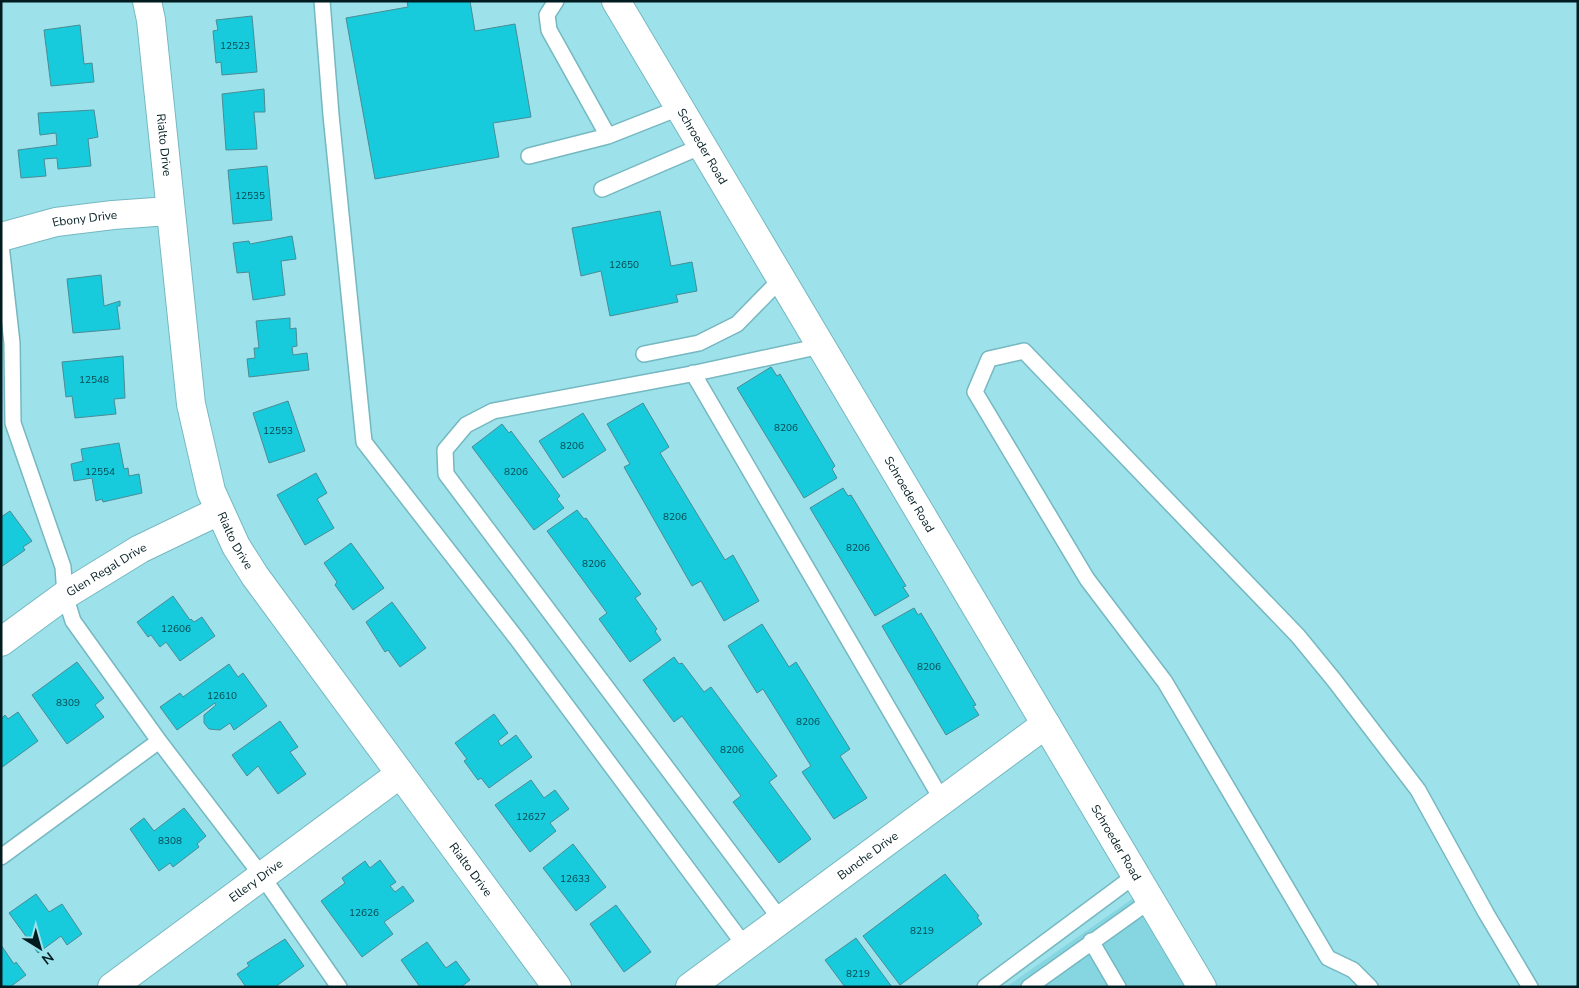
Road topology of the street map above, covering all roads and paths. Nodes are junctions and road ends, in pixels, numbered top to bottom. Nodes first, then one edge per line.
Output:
1 (147, 1) edge
2 (322, 1) edge
3 (556, 1) edge
4 (616, 1) edge
5 (679, 108) junction
6 (608, 136) junction
7 (702, 146) junction
8 (529, 156) dead end
9 (602, 189) dead end
10 (170, 211) junction
11 (1, 238) edge
12 (1, 245) edge
13 (781, 279) junction
14 (821, 346) junction
15 (644, 354) dead end
16 (693, 373) junction
17 (7, 428) edge
18 (219, 511) junction
19 (65, 595) junction
20 (1, 642) edge
21 (1046, 724) junction
22 (159, 741) junction
23 (400, 774) junction
24 (942, 800) junction
25 (1, 857) edge
26 (1137, 874) junction
27 (262, 876) junction
28 (1150, 900) junction
29 (781, 920) junction
30 (1091, 941) junction
31 (745, 946) junction
32 (340, 986) edge
33 (112, 987) edge
34 (557, 987) edge
35 (690, 987) edge
36 (985, 987) edge
37 (1029, 987) edge
38 (1118, 987) edge
39 (1202, 987) edge
40 (1370, 987) edge
41 (1530, 987) edge

1 - 10 street, Rialto Drive
2 - 31 lane
3 - 6 lane
4 - 5 street, Schroeder Road
5 - 6 lane
5 - 7 street, Schroeder Road
6 - 8 lane
7 - 9 lane
7 - 13 street, Schroeder Road
10 - 11 street, Ebony Drive
10 - 18 street, Rialto Drive
12 - 17 lane
13 - 14 street, Schroeder Road
13 - 15 lane
14 - 16 lane
14 - 21 street, Schroeder Road
16 - 24 lane
16 - 29 lane
17 - 19 lane
18 - 19 street, Glen Regal Drive
18 - 23 street, Rialto Drive
19 - 20 street, Glen Regal Drive
19 - 22 lane
21 - 24 street, Bunche Drive
21 - 26 street, Schroeder Road
22 - 25 lane
22 - 27 lane
23 - 27 street, Ellery Drive
23 - 34 street, Rialto Drive
24 - 29 street, Bunche Drive
26 - 28 street, Schroeder Road
26 - 36 lane
27 - 32 lane
27 - 33 street, Ellery Drive
28 - 30 lane
28 - 39 street, Schroeder Road
29 - 31 street, Bunche Drive
30 - 37 lane
30 - 38 lane
31 - 35 street, Bunche Drive
40 - 41 lane

